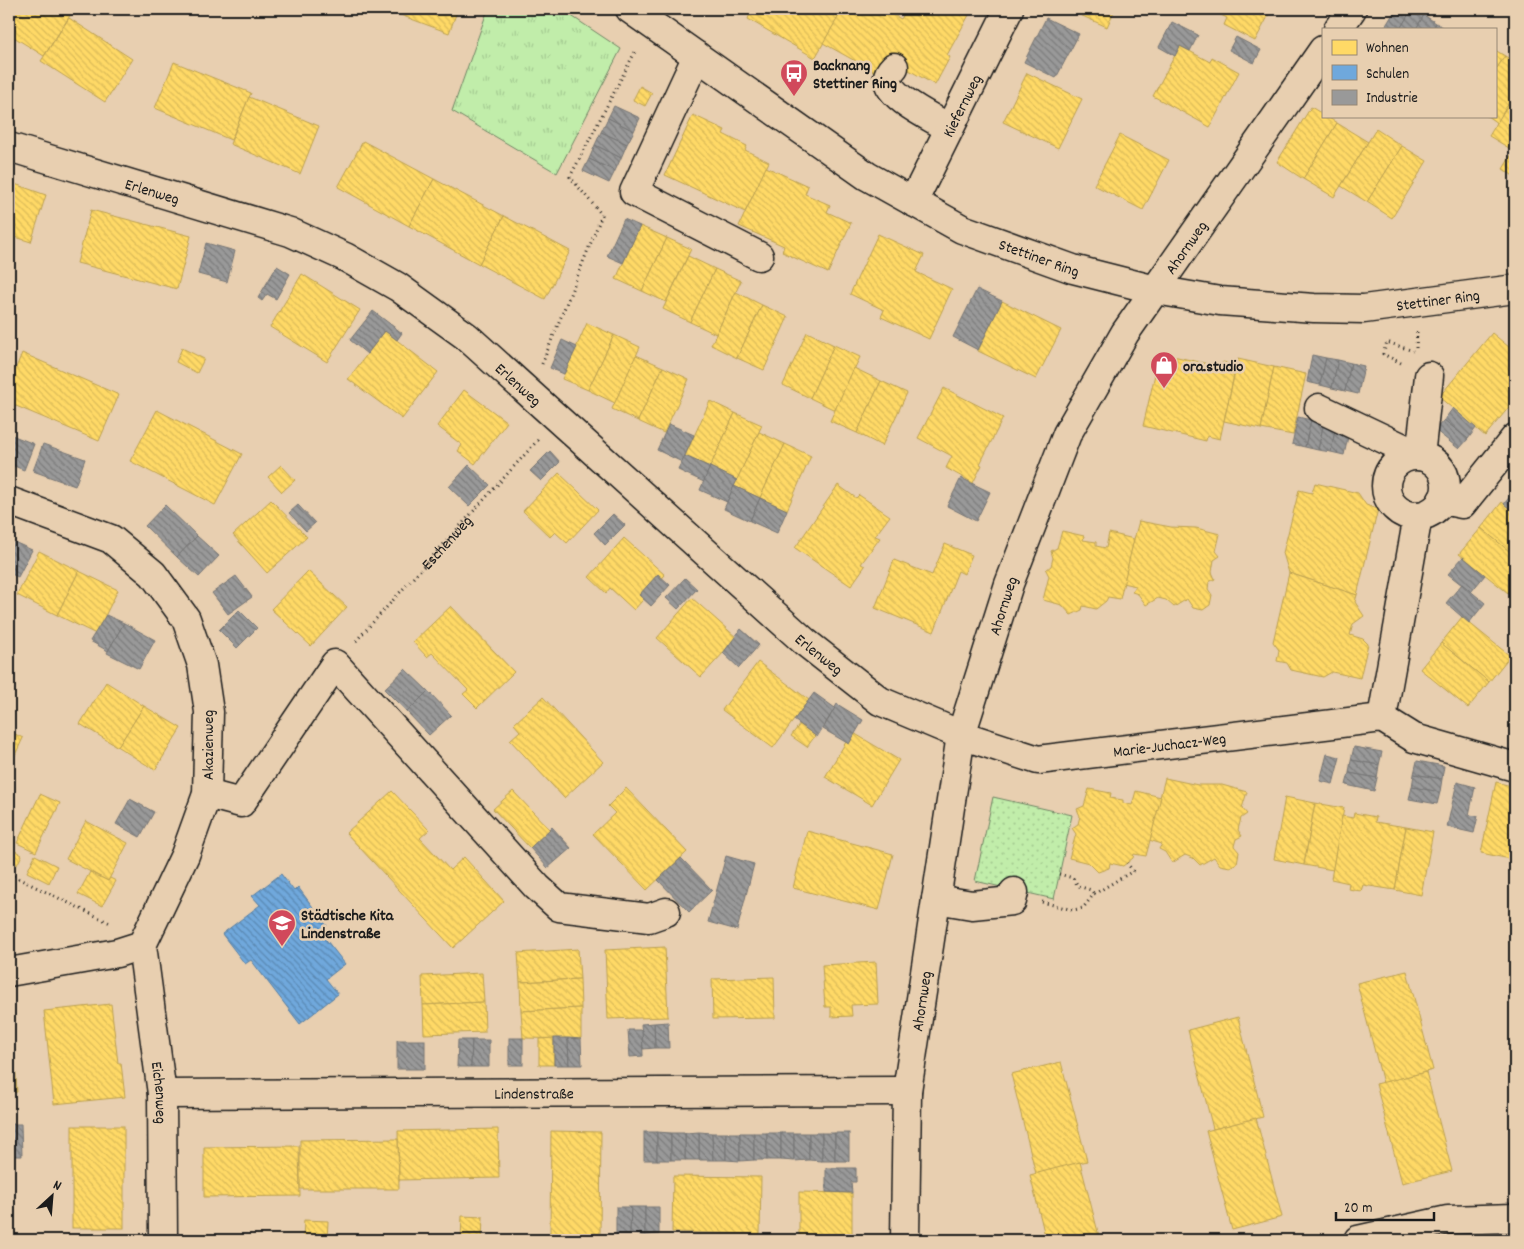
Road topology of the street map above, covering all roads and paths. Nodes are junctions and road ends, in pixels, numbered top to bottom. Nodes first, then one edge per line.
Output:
1 (1009, 9) edge
2 (1352, 9) edge
3 (646, 13) edge
4 (1339, 28) edge
5 (1322, 51) edge
6 (697, 56) junction
7 (894, 67) dead end
8 (949, 128) junction
9 (9, 147) edge
10 (913, 202) junction
11 (759, 256) dead end
12 (1515, 289) edge
13 (1156, 290) junction
14 (1416, 352) dead end
15 (1382, 354) dead end
16 (1429, 376) dead end
17 (530, 393) junction
18 (1320, 408) dead end
19 (557, 420) junction
20 (1515, 438) edge
21 (1420, 456) junction
22 (1442, 500) junction
23 (9, 501) edge
24 (1418, 516) junction
25 (335, 664) junction
26 (1382, 718) junction
27 (961, 735) junction
28 (1515, 767) edge
29 (207, 794) junction
30 (1127, 863) dead end
31 (9, 874) edge
32 (1059, 874) dead end
33 (1094, 894) junction
34 (1013, 897) joint
35 (936, 899) junction
36 (666, 912) dead end
37 (130, 949) junction
38 (9, 972) edge
39 (907, 1091) junction
40 (162, 1094) junction
41 (1515, 1218) edge
42 (163, 1240) edge
43 (905, 1240) edge
44 (1358, 1240) edge

1 - 8 street, Kiefernweg
2 - 4 street
3 - 6 street, Stettiner Ring
3 - 17 path
5 - 13 street, Ahornweg
6 - 10 street, Stettiner Ring
6 - 11 street
7 - 8 street
8 - 10 street, Kiefernweg
9 - 17 street, Erlenweg
10 - 13 street, Stettiner Ring
12 - 13 street, Stettiner Ring
13 - 27 street, Ahornweg
14 - 15 path
16 - 21 street
17 - 19 street, Erlenweg
18 - 21 street
19 - 25 path, Eschenweg
19 - 27 street, Erlenweg
20 - 22 street
21 - 22 street
21 - 24 street
22 - 24 street
23 - 29 street, Akazienweg
24 - 26 street
25 - 29 street
25 - 36 street
26 - 27 street, Marie-Juchacz-Weg
26 - 28 street
27 - 35 street, Ahornweg
29 - 37 street, Akazienweg
30 - 33 path
31 - 37 path
32 - 33 path
33 - 34 path
34 - 35 street
35 - 39 street, Ahornweg
37 - 38 street
37 - 40 street, Eichenweg
39 - 40 street, Lindenstraße
39 - 43 street, Ahornweg
40 - 42 street, Eichenweg
41 - 44 street

